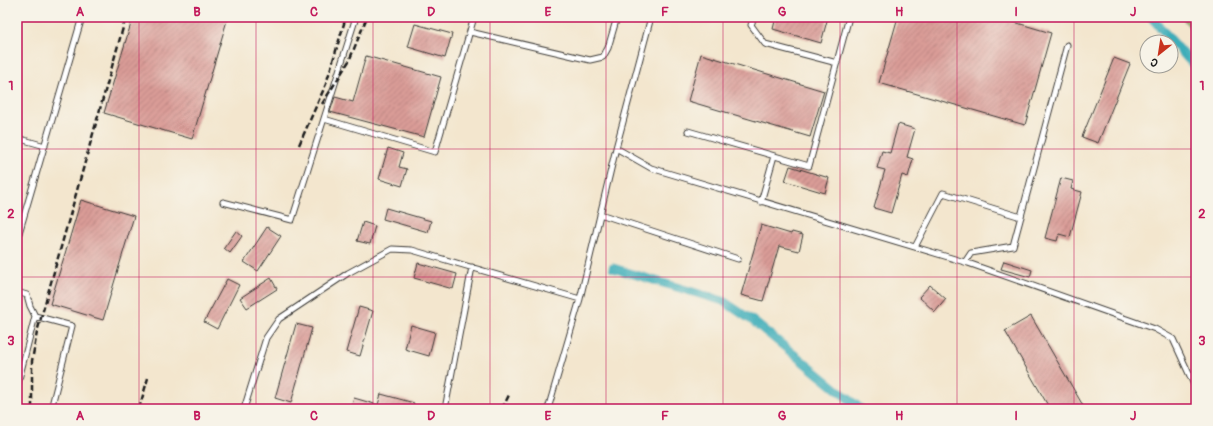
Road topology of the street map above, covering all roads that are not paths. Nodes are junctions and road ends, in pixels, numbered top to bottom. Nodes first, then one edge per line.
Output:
1 (82, 17) edge
2 (356, 17) edge
3 (474, 17) edge
4 (617, 17) edge
5 (651, 17) edge
6 (754, 17) edge
7 (849, 17) edge
8 (470, 32) junction
9 (1067, 45) dead end
10 (837, 63) junction
11 (324, 119) junction
12 (688, 131) dead end
13 (17, 138) edge
14 (45, 146) junction
15 (616, 148) junction
16 (774, 156) junction
17 (223, 202) dead end
18 (761, 202) junction
19 (600, 214) junction
20 (1021, 217) junction
21 (17, 240) edge
22 (915, 247) junction
23 (738, 259) dead end
24 (965, 262) junction
25 (472, 267) junction
26 (17, 292) edge
27 (580, 299) junction
28 (35, 316) junction
29 (17, 387) edge
30 (1196, 389) edge
31 (51, 409) edge
32 (244, 409) edge
33 (445, 409) edge
34 (548, 409) edge

1 - 14 lane
2 - 11 lane
3 - 8 lane
4 - 8 lane
5 - 15 lane
6 - 10 lane
7 - 10 lane
8 - 11 lane
9 - 20 lane
10 - 16 lane
11 - 17 lane
12 - 16 lane
13 - 14 lane
14 - 21 lane
15 - 18 lane
15 - 19 lane
16 - 18 lane
18 - 22 lane
19 - 23 lane
19 - 27 lane
20 - 22 lane
20 - 24 lane
22 - 24 lane
24 - 30 lane
25 - 27 lane
25 - 32 lane
25 - 33 lane
26 - 28 lane
27 - 34 lane
28 - 29 lane
28 - 31 lane

